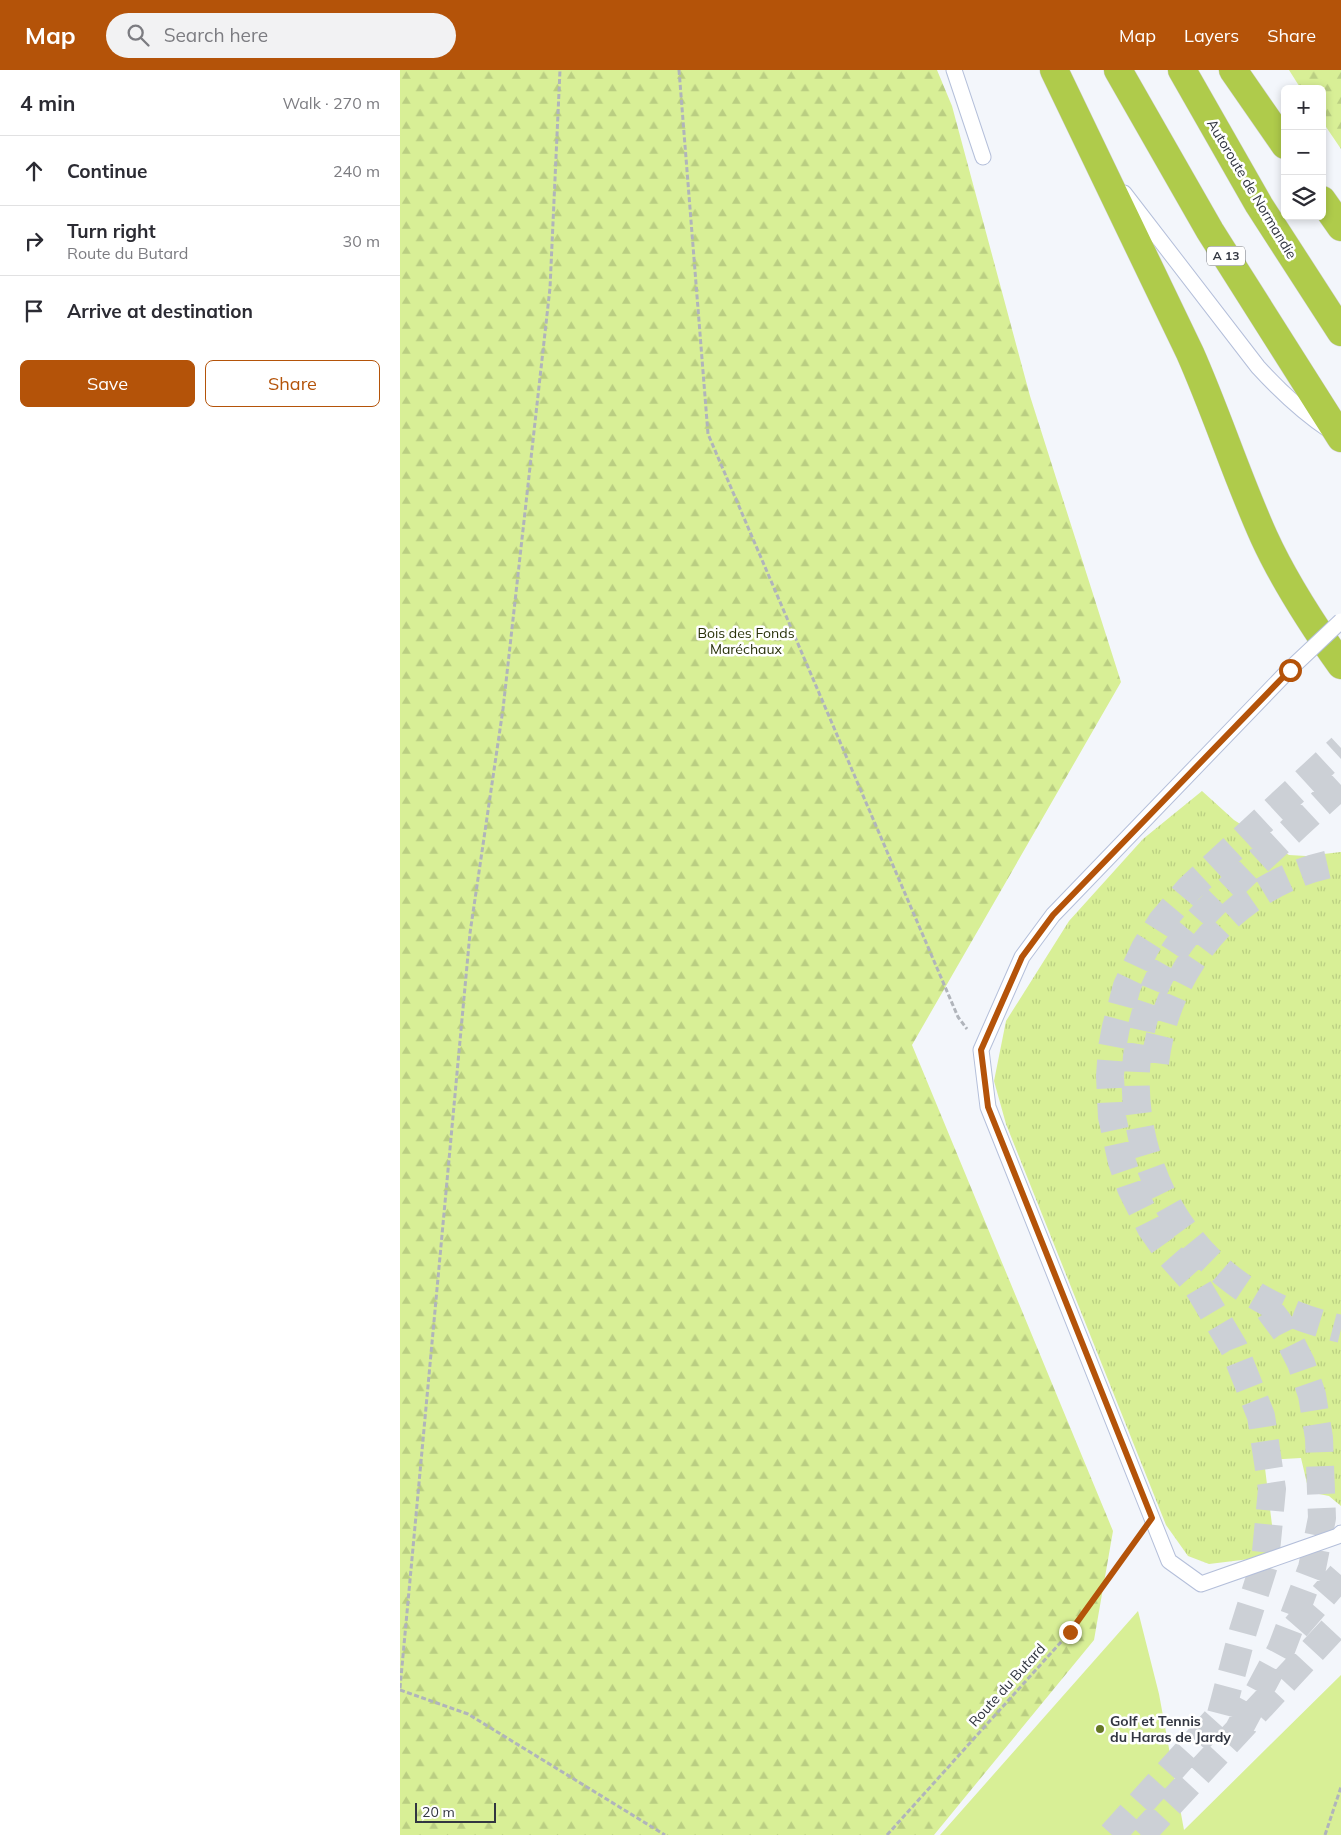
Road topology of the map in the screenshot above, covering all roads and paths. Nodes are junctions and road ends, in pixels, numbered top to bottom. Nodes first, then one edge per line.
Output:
1 (560, 70) edge
2 (679, 70) edge
3 (954, 70) edge
4 (1054, 70) edge
5 (1118, 70) edge
6 (1182, 70) edge
7 (1233, 70) edge
8 (1281, 139) edge
9 (1094, 155) junction
10 (983, 157) dead end
11 (1326, 206) edge
12 (1341, 227) edge
13 (1341, 332) edge
14 (1341, 438) edge
15 (1341, 622) edge
16 (1341, 665) edge
17 (981, 1050) junction
18 (1152, 1518) junction
19 (1341, 1533) edge
20 (400, 1689) edge
21 (1341, 1787) edge
22 (665, 1835) edge
23 (887, 1835) edge
24 (1325, 1835) edge

1 - 20 path
2 - 17 path
3 - 10 lane
4 - 9 highway
5 - 14 highway, A 13
6 - 13 highway, Autoroute de Normandie
7 - 8 highway
9 - 14 lane
9 - 16 highway
11 - 12 highway
15 - 17 lane, bridge
17 - 18 lane
18 - 19 lane
18 - 23 path, Route du Butard
20 - 22 path
21 - 24 path

